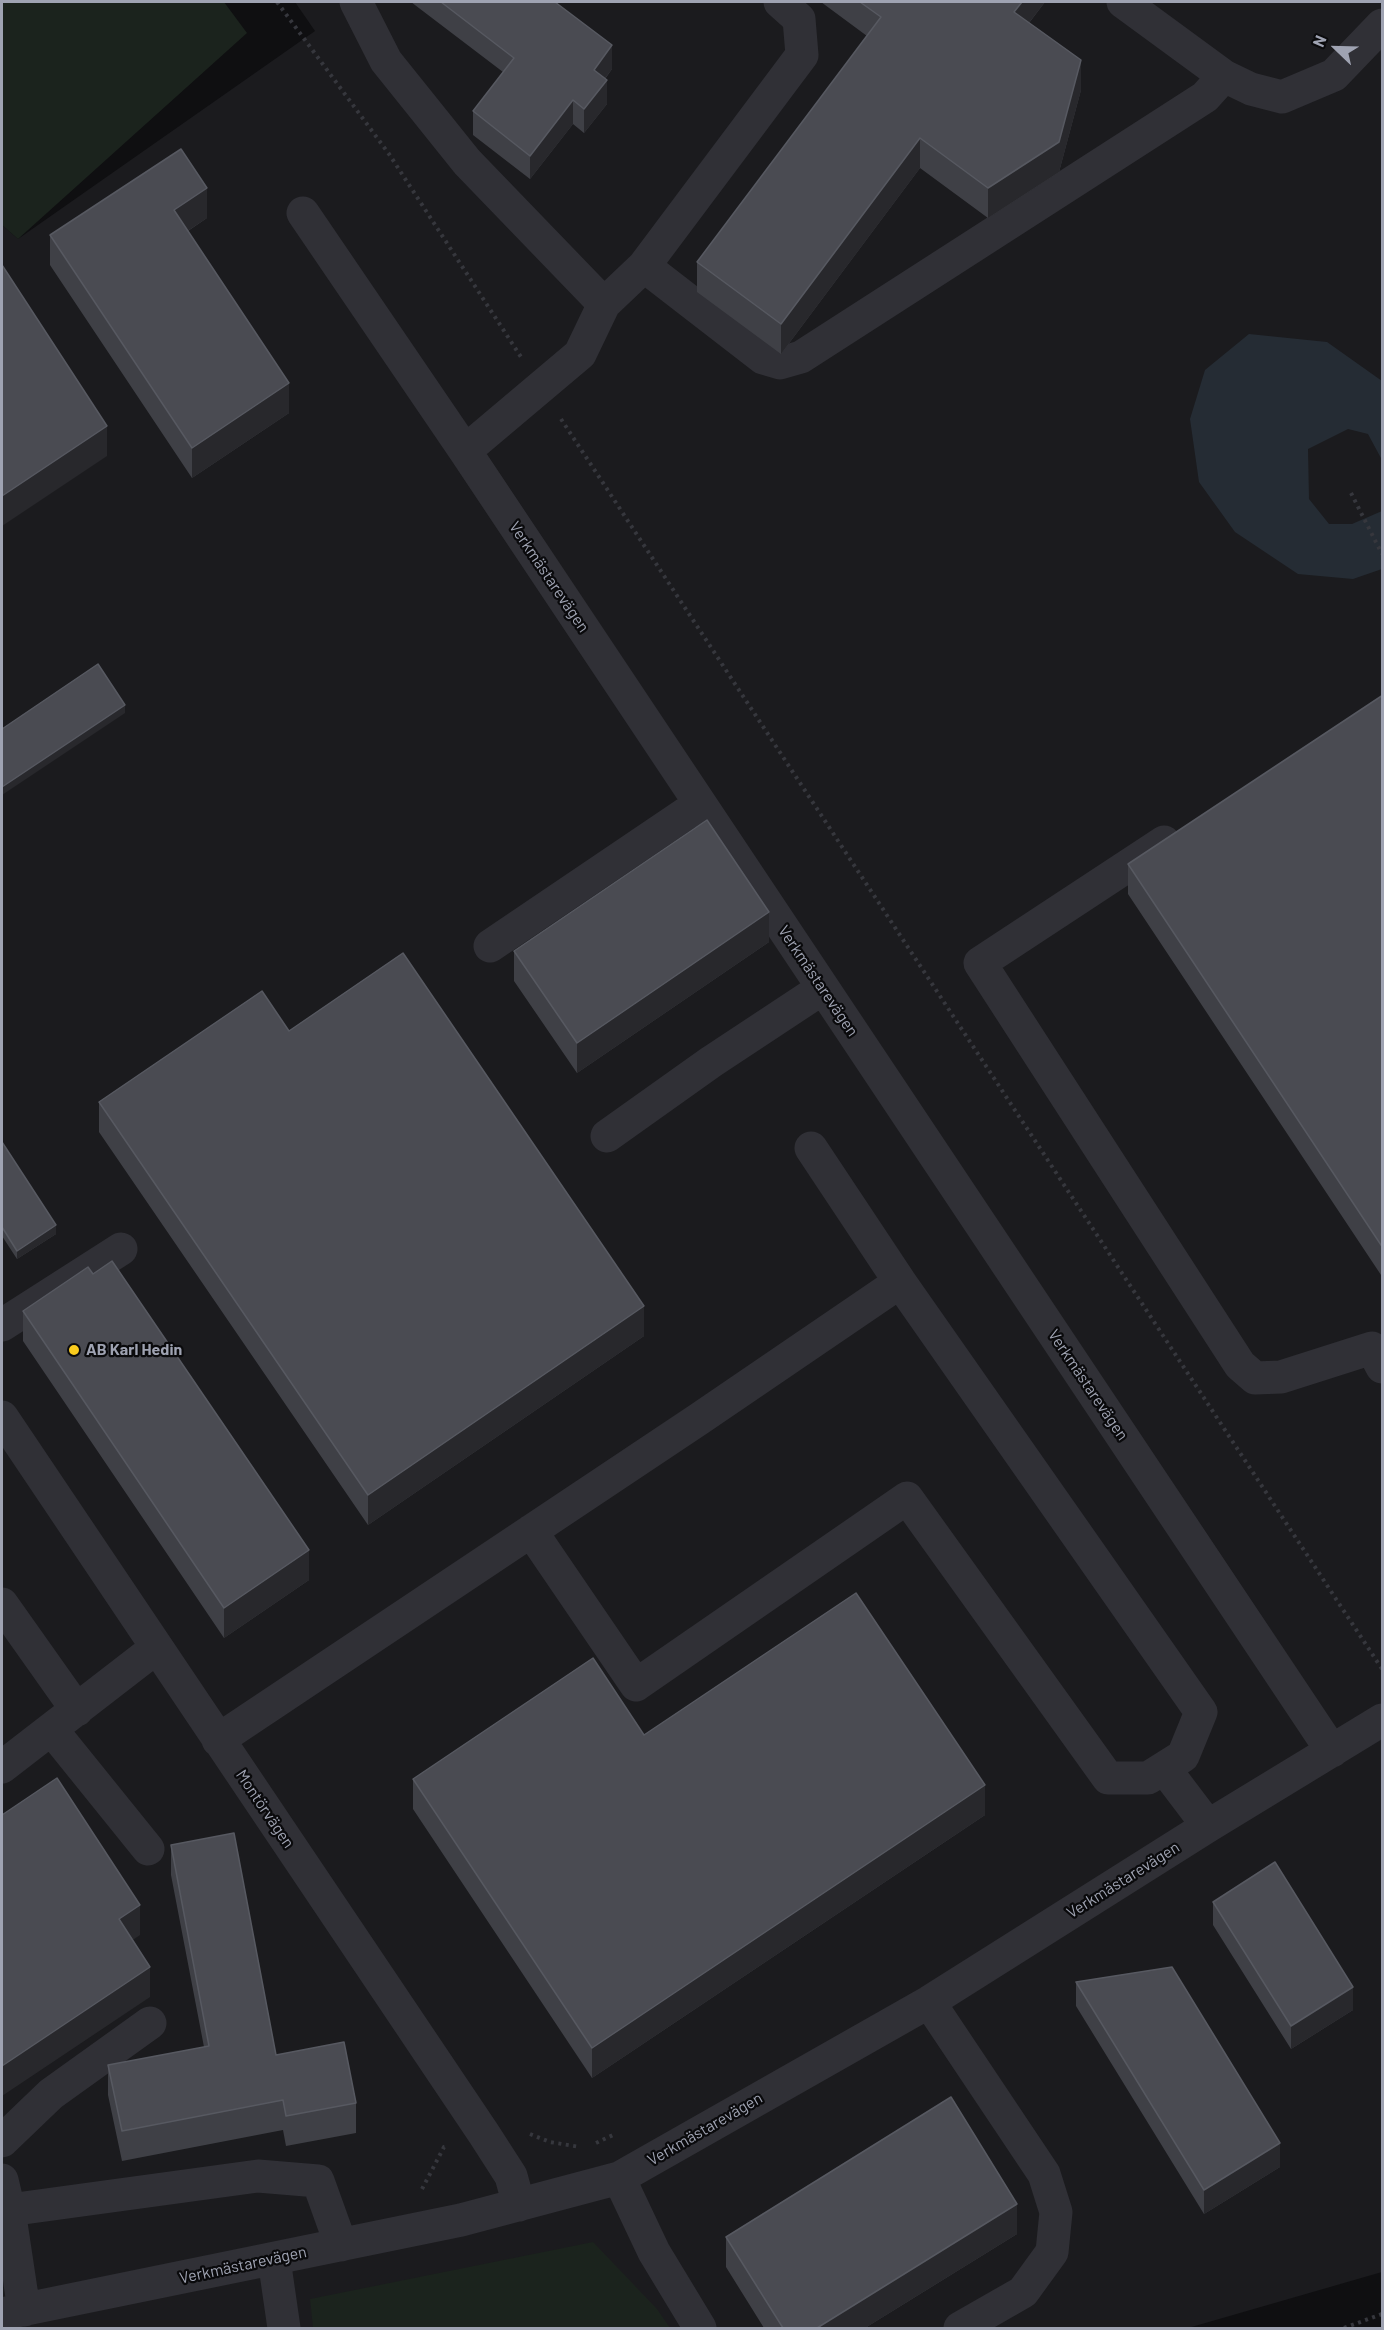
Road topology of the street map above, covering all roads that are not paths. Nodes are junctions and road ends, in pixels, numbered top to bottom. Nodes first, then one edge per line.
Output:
1 (356, 2) edge
2 (780, 2) edge
3 (1123, 2) edge
4 (1383, 25) edge
5 (1224, 76) junction
6 (303, 213) dead end
7 (644, 266) junction
8 (604, 304) junction
9 (465, 451) junction
10 (700, 804) junction
11 (1186, 827) edge
12 (490, 946) dead end
13 (823, 988) junction
14 (607, 1136) dead end
15 (810, 1148) dead end
16 (121, 1250) dead end
17 (900, 1282) junction
18 (2, 1325) edge
19 (1379, 1351) edge
20 (2, 1417) edge
21 (531, 1531) junction
22 (2, 1604) edge
23 (156, 1648) junction
24 (77, 1710) junction
25 (1383, 1719) edge
26 (52, 1730) junction
27 (218, 1740) junction
28 (1332, 1750) junction
29 (2, 1767) edge
30 (1164, 1768) junction
31 (1208, 1826) junction
32 (148, 1849) dead end
33 (928, 2002) junction
34 (150, 2023) dead end
35 (2, 2141) edge
36 (619, 2178) junction
37 (5, 2195) edge
38 (519, 2205) junction
39 (342, 2245) junction
40 (274, 2259) junction
41 (13, 2312) edge
42 (284, 2328) edge
43 (700, 2328) edge
44 (960, 2328) edge

1 - 8 street
2 - 7 street
3 - 5 street
4 - 5 street
5 - 7 street
6 - 9 street, Verkmästarevägen
7 - 8 street
8 - 9 street
9 - 10 street, Verkmästarevägen
10 - 12 street
10 - 13 street, Verkmästarevägen
11 - 19 street
13 - 14 street
13 - 28 street, Verkmästarevägen
15 - 17 street
16 - 18 street
17 - 21 street
17 - 30 street
20 - 23 street, Montörvägen
21 - 27 street
21 - 30 street
22 - 24 street
23 - 24 street
23 - 27 street, Montörvägen
24 - 26 street
25 - 28 street, Verkmästarevägen
26 - 29 street
26 - 32 street
27 - 38 street, Montörvägen
28 - 31 street, Verkmästarevägen
30 - 31 street
31 - 33 street, Verkmästarevägen
33 - 36 street, Verkmästarevägen
33 - 44 street
34 - 35 street
36 - 38 street, Verkmästarevägen
36 - 43 street
37 - 39 street
37 - 41 street
38 - 39 street, Verkmästarevägen
39 - 40 street, Verkmästarevägen
40 - 41 street, Verkmästarevägen
40 - 42 street

